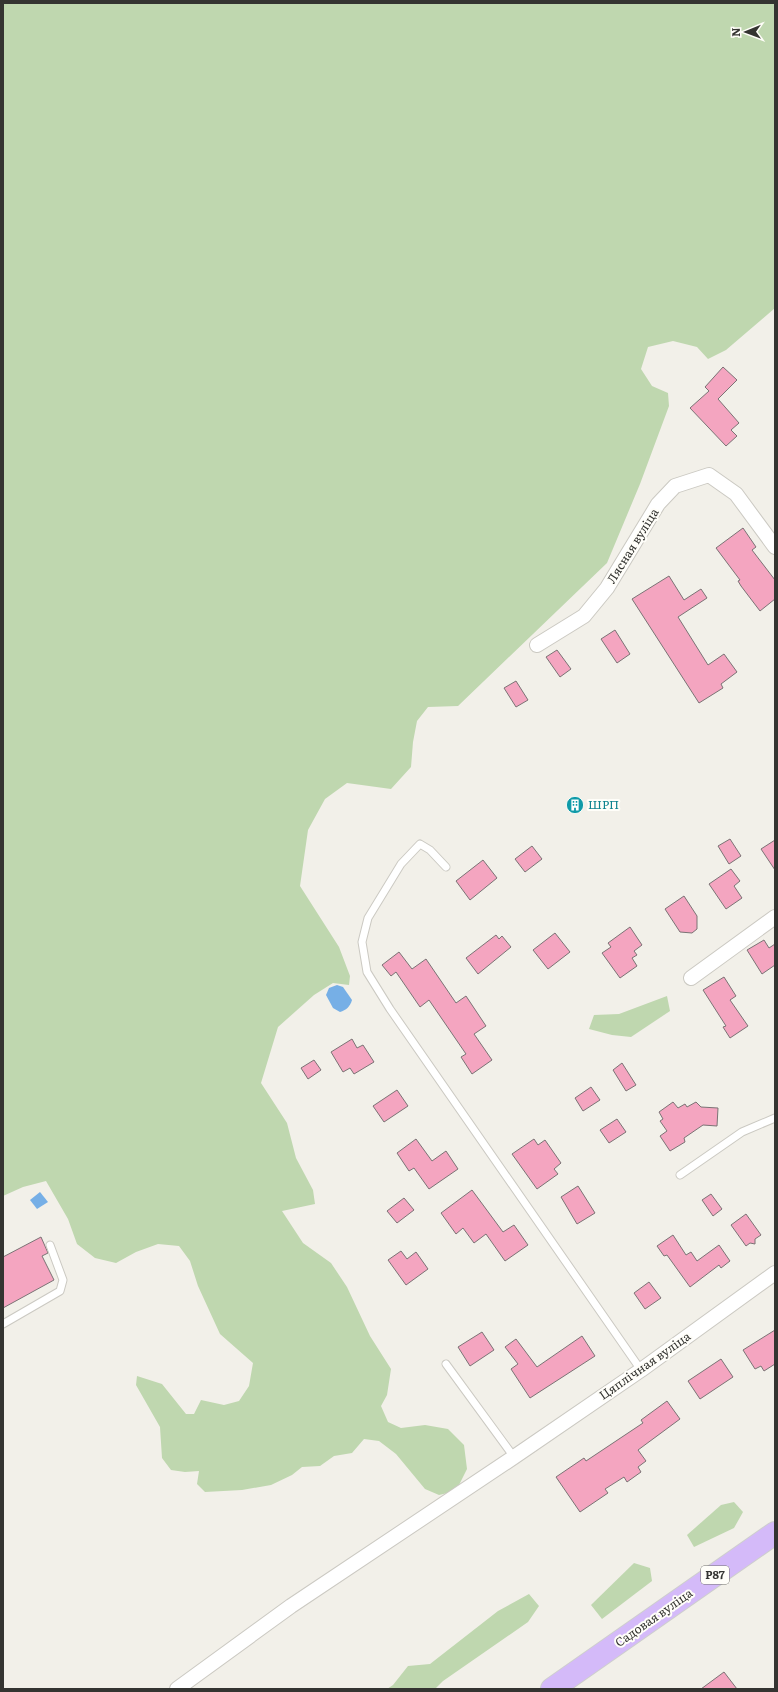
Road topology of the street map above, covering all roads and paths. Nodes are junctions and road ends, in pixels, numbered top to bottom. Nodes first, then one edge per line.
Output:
1 (775, 547) edge
2 (536, 645) dead end
3 (446, 867) dead end
4 (775, 917) edge
5 (691, 978) dead end
6 (775, 1118) edge
7 (680, 1175) dead end
8 (50, 1245) dead end
9 (775, 1273) edge
10 (3, 1324) edge
11 (446, 1364) dead end
12 (641, 1370) junction
13 (514, 1457) junction
14 (775, 1533) edge
15 (177, 1689) edge
16 (552, 1689) edge

1 - 2 street, Лясная вуліца
3 - 12 lane
4 - 5 street
6 - 7 lane
8 - 10 lane
9 - 12 street, Цяплічная вуліца
11 - 13 lane
12 - 13 street, Цяплічная вуліца
13 - 15 street, Цяплічная вуліца
14 - 16 main road, Садовая вуліца / Р87

